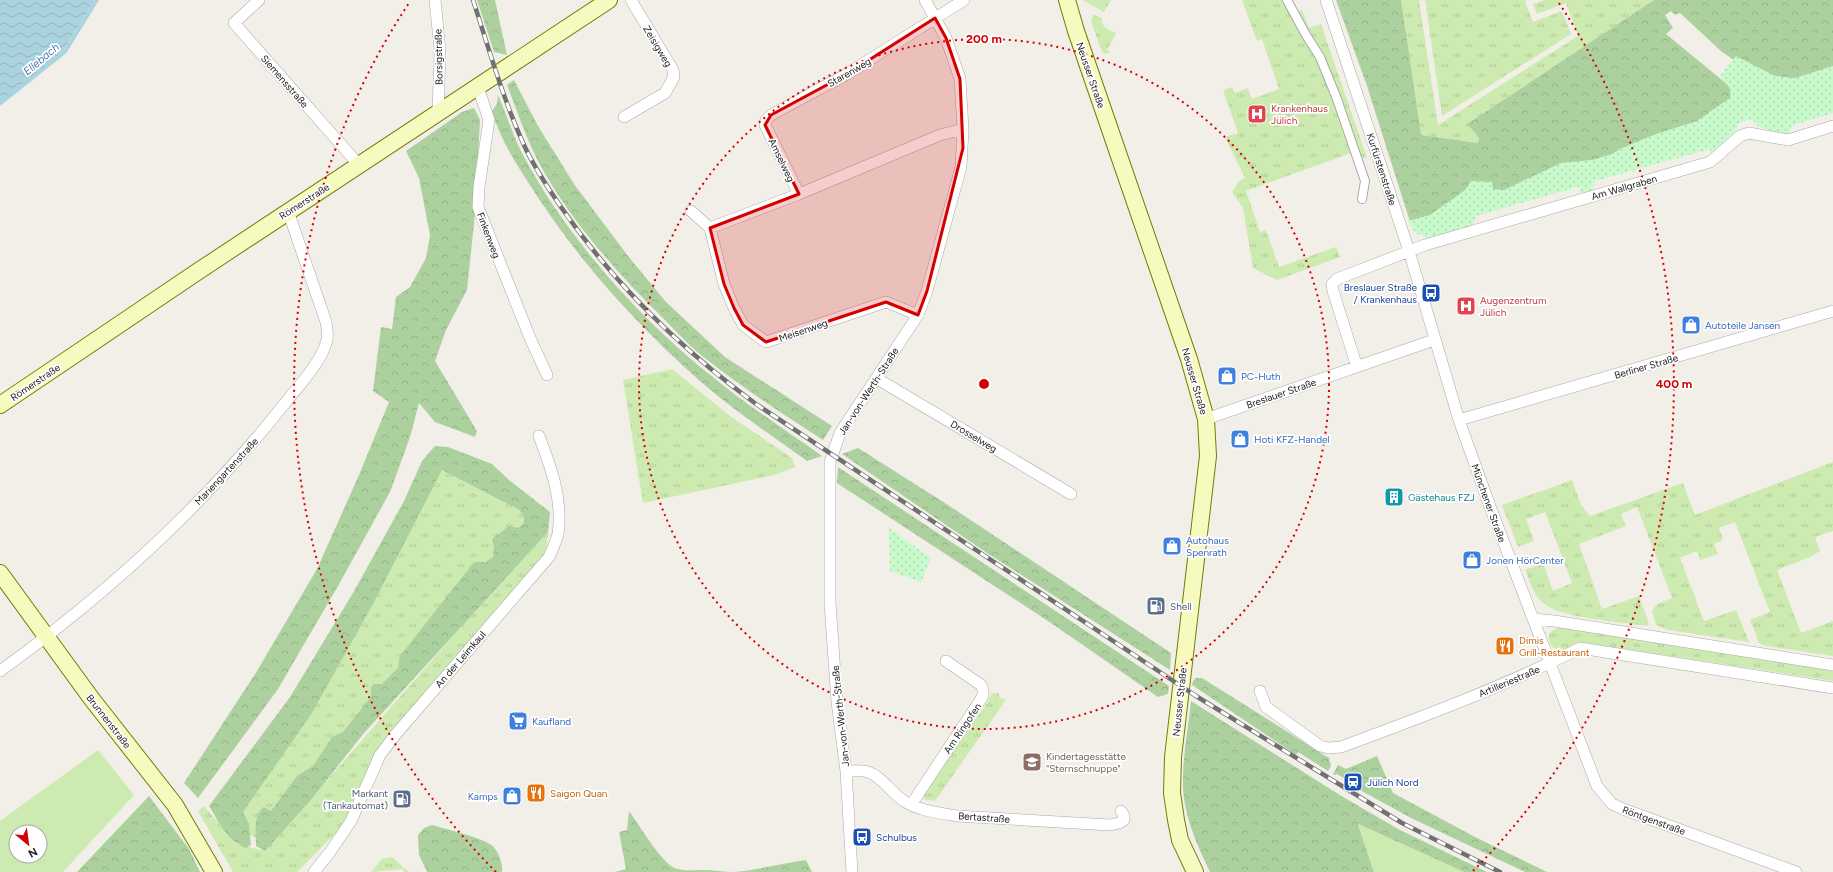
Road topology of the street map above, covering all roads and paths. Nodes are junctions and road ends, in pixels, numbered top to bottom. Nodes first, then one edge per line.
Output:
1 (260, 0) edge
2 (435, 0) edge
3 (609, 0) edge
4 (631, 0) edge
5 (925, 0) edge
6 (964, 0) edge
7 (1067, 0) edge
8 (1287, 0) edge
9 (1326, 0) edge
10 (935, 18) junction
11 (478, 87) junction
12 (438, 114) junction
13 (624, 117) dead end
14 (765, 125) joint
15 (1833, 126) edge
16 (963, 129) junction
17 (358, 165) junction
18 (799, 194) junction
19 (1362, 199) dead end
20 (288, 211) junction
21 (691, 211) dead end
22 (710, 228) junction
23 (1409, 251) junction
24 (1833, 311) edge
25 (918, 316) junction
26 (1434, 340) junction
27 (1357, 367) junction
28 (547, 375) dead end
29 (876, 378) junction
30 (0, 405) edge
31 (1206, 420) junction
32 (1459, 420) junction
33 (539, 436) dead end
34 (1071, 494) dead end
35 (0, 573) edge
36 (1534, 619) junction
37 (46, 638) junction
38 (946, 661) dead end
39 (1551, 663) junction
40 (1833, 665) edge
41 (0, 671) edge
42 (1833, 688) edge
43 (1260, 691) dead end
44 (846, 771) junction
45 (911, 805) junction
46 (1121, 811) dead end
47 (214, 872) edge
48 (314, 872) edge
49 (852, 872) edge
50 (1195, 872) edge
51 (1796, 872) edge

1 - 17 street, Siemensstraße
2 - 12 street, Borsigstraße
3 - 11 main road, Römerstraße
4 - 13 street, Zeisigweg
5 - 10 street, Jan-von-Werth-Straße
6 - 10 street
7 - 31 main road, Neusser Straße
8 - 19 street
9 - 23 street, Kurfürstenstraße
10 - 14 street, Starenweg
10 - 16 street, Jan-von-Werth-Straße
11 - 12 main road, Römerstraße
11 - 28 street, Finkenweg
12 - 17 main road, Römerstraße
14 - 18 street, Amselweg
15 - 23 street, Am Wallgraben
16 - 18 street
16 - 25 street, Jan-von-Werth-Straße
17 - 20 main road, Römerstraße
18 - 22 street
20 - 30 main road, Römerstraße
20 - 37 street, Mariengartenstraße
21 - 22 street
22 - 25 street, Meisenweg
23 - 26 street, Kurfürstenstraße
23 - 27 street
24 - 32 street, Berliner Straße
25 - 29 street, Jan-von-Werth-Straße
26 - 27 street, Breslauer Straße
26 - 32 street, Münchener Straße
27 - 31 street, Breslauer Straße
29 - 34 street, Drosselweg
29 - 44 street, Jan-von-Werth-Straße
31 - 50 main road, Neusser Straße
32 - 36 street, Münchener Straße
33 - 48 street, An der Leimkaul
35 - 37 main road, Brunnenstraße
36 - 39 street, Münchener Straße
36 - 40 street
37 - 41 street, Mariengartenstraße
37 - 47 main road, Brunnenstraße
38 - 45 street, Am Ringofen
39 - 42 street, Artilleriestraße
39 - 43 street, Artilleriestraße
39 - 51 street, Röntgenstraße
44 - 45 street, Bertastraße
44 - 49 street, Jan-von-Werth-Straße
45 - 46 street, Bertastraße

